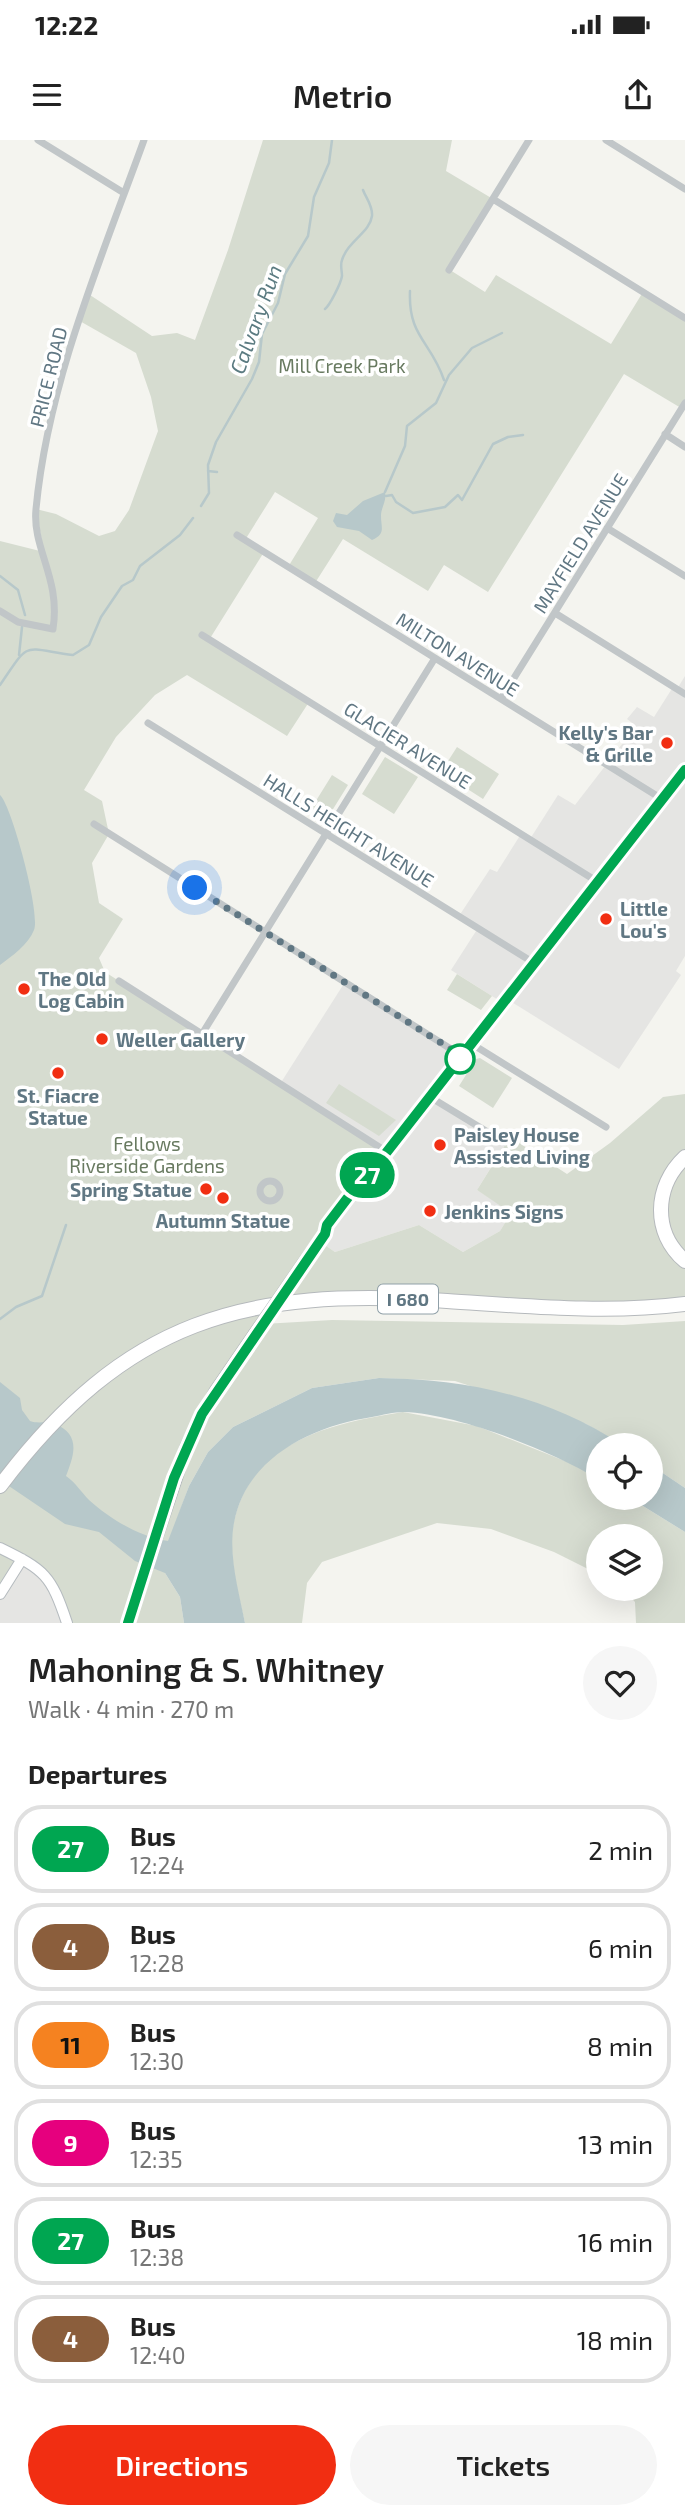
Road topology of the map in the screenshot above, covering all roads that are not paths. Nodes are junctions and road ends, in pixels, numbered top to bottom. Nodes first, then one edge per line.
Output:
1 (38, 140) edge
2 (144, 140) edge
3 (529, 140) edge
4 (606, 140) edge
5 (685, 189) edge
6 (124, 193) junction
7 (493, 199) junction
8 (449, 270) dead end
9 (685, 318) edge
10 (685, 403) edge
11 (665, 434) junction
12 (685, 447) edge
13 (607, 528) junction
14 (237, 535) dead end
15 (685, 576) edge
16 (0, 611) edge
17 (555, 613) junction
18 (202, 635) dead end
19 (435, 658) junction
20 (685, 694) edge
21 (501, 699) junction
22 (148, 723) dead end
23 (380, 746) junction
24 (685, 771) edge
25 (662, 799) junction
26 (94, 824) dead end
27 (326, 834) junction
28 (598, 882) junction
29 (265, 932) junction
30 (534, 963) junction
31 (119, 981) dead end
32 (202, 1034) junction
33 (472, 1044) junction
34 (462, 1056) junction
35 (430, 1097) junction
36 (606, 1127) dead end
37 (503, 1142) dead end
38 (387, 1152) junction
39 (685, 1157) edge
40 (685, 1261) edge
41 (685, 1304) edge
42 (0, 1486) edge
43 (0, 1548) edge
44 (22, 1559) junction
45 (0, 1594) edge
46 (67, 1623) edge
47 (128, 1623) edge

1 - 6 street
2 - 6 street, PRICE ROAD
3 - 7 street
4 - 5 street
6 - 16 street, PRICE ROAD
7 - 8 street
7 - 9 street
10 - 11 street, MAYFIELD AVENUE
11 - 12 street
11 - 13 street, MAYFIELD AVENUE
13 - 15 street
13 - 17 street, MAYFIELD AVENUE
14 - 19 street, MILTON AVENUE
17 - 20 street
17 - 21 street, MAYFIELD AVENUE
18 - 23 street, GLACIER AVENUE
19 - 21 street, MILTON AVENUE
19 - 23 street
21 - 25 street, MILTON AVENUE
22 - 27 street, HALLS HEIGHT AVENUE
23 - 27 street
23 - 28 street, GLACIER AVENUE
24 - 25 main road
25 - 28 main road
26 - 29 street
27 - 29 street
27 - 30 street, HALLS HEIGHT AVENUE
28 - 30 main road
29 - 32 street
29 - 34 street
30 - 33 main road
31 - 32 street
32 - 38 street
33 - 34 main road
33 - 36 street
34 - 35 main road
35 - 37 street
35 - 38 main road
38 - 47 main road, bridge
39 - 40 highway
41 - 42 highway, I 680
43 - 44 main road
44 - 45 main road
44 - 46 main road

